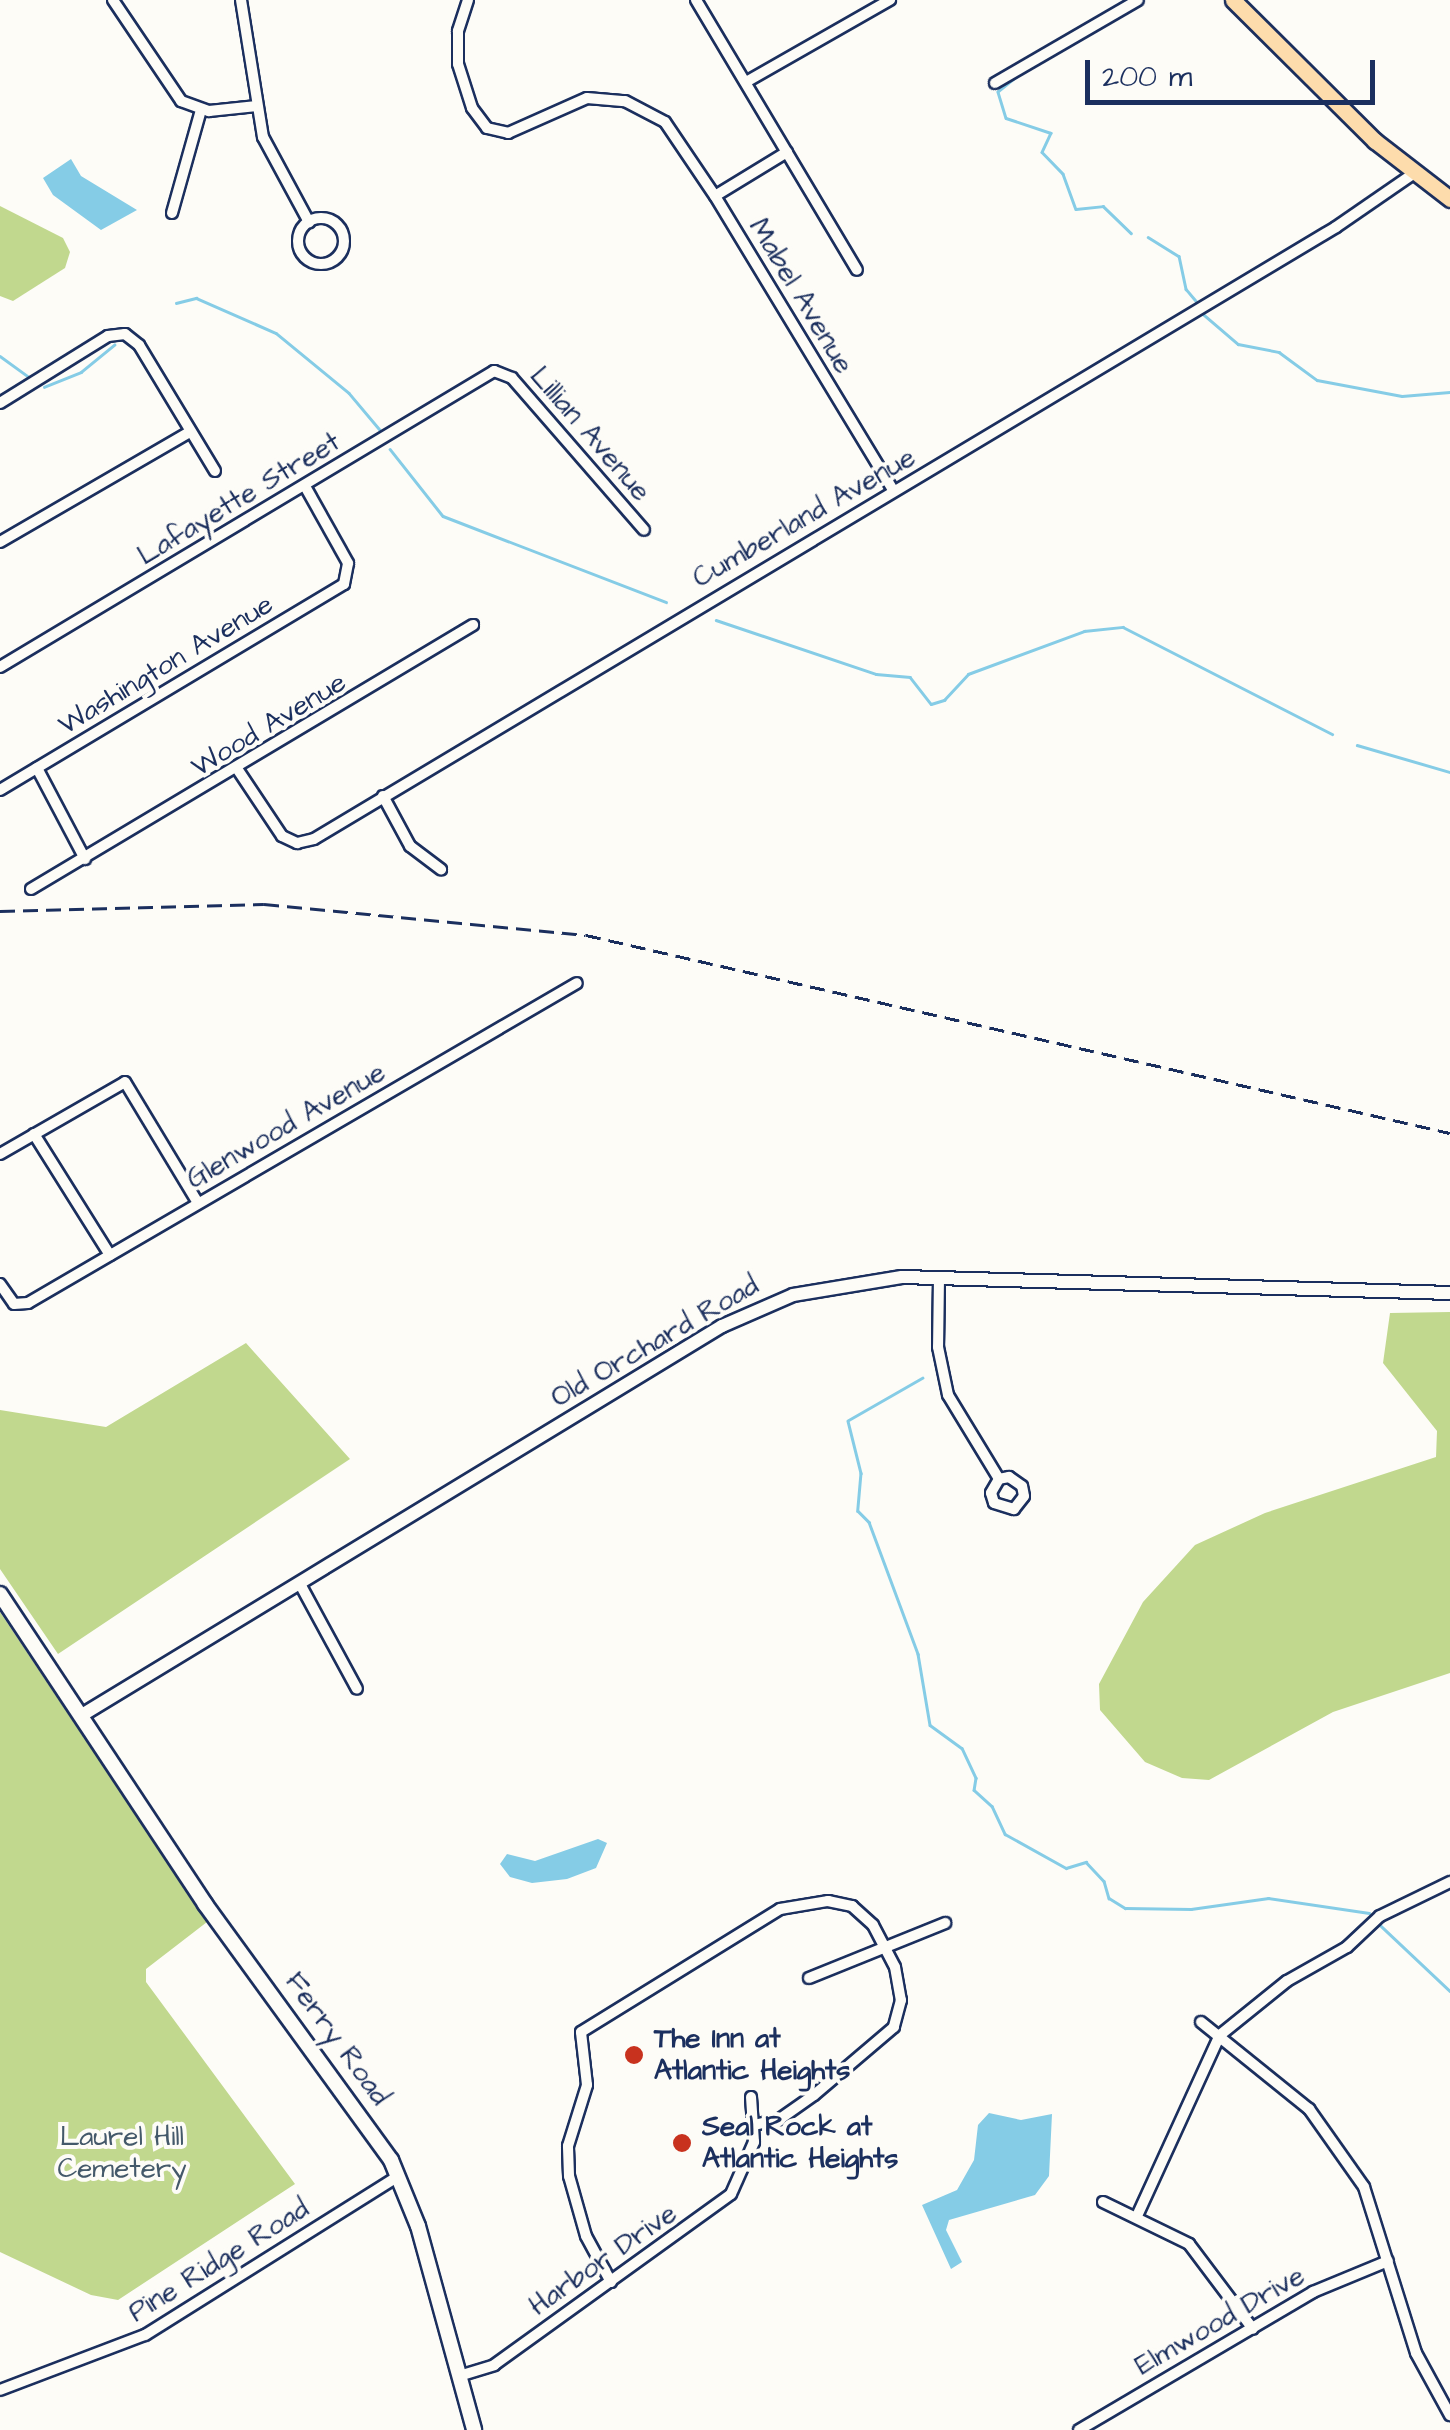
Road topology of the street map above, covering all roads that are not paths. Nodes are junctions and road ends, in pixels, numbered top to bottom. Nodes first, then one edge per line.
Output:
1 (114, 0) edge
2 (241, 0) edge
3 (468, 0) edge
4 (696, 0) edge
5 (890, 0) edge
6 (1138, 0) edge
7 (1233, 0) edge
8 (746, 82) junction
9 (995, 83) dead end
10 (257, 106) junction
11 (201, 110) junction
12 (787, 152) junction
13 (1414, 174) junction
14 (715, 196) junction
15 (1450, 199) edge
16 (172, 213) dead end
17 (309, 222) junction
18 (857, 270) dead end
19 (500, 371) joint
20 (0, 403) edge
21 (190, 432) junction
22 (215, 470) dead end
23 (305, 486) junction
24 (893, 490) junction
25 (644, 530) dead end
26 (0, 542) edge
27 (473, 626) dead end
28 (0, 667) edge
29 (37, 768) junction
30 (238, 770) junction
31 (0, 790) edge
32 (383, 796) junction
33 (85, 859) junction
34 (440, 869) dead end
35 (32, 889) dead end
36 (577, 983) dead end
37 (34, 1134) junction
38 (0, 1154) edge
39 (198, 1203) junction
40 (110, 1255) junction
41 (939, 1278) junction
42 (0, 1284) edge
43 (1450, 1293) edge
44 (999, 1479) dead end
45 (300, 1584) junction
46 (0, 1594) edge
47 (358, 1689) dead end
48 (82, 1715) junction
49 (1450, 1882) edge
50 (946, 1922) dead end
51 (887, 1948) junction
52 (809, 1978) dead end
53 (1201, 2022) dead end
54 (1220, 2035) junction
55 (750, 2097) dead end
56 (755, 2125) junction
57 (398, 2176) junction
58 (1102, 2202) dead end
59 (1137, 2216) junction
60 (1388, 2262) junction
61 (611, 2282) junction
62 (1252, 2329) junction
63 (459, 2376) junction
64 (0, 2390) edge
65 (1450, 2414) edge
66 (474, 2430) edge
67 (1079, 2430) edge

1 - 11 street
2 - 10 street
3 - 14 street, Mabel Avenue
4 - 8 street
5 - 8 street
6 - 9 street
7 - 13 main road
8 - 12 street
10 - 11 street
10 - 17 street
11 - 16 street
12 - 14 street
12 - 18 street
13 - 15 main road
13 - 24 street, Cumberland Avenue
14 - 24 street, Mabel Avenue
17 - 17 street
19 - 23 street, Lafayette Street
19 - 25 street, Lillian Avenue
20 - 21 street
21 - 22 street
21 - 26 street
23 - 28 street, Lafayette Street
23 - 29 street, Washington Avenue
24 - 32 street, Cumberland Avenue
27 - 30 street, Wood Avenue
29 - 31 street, Washington Avenue
29 - 33 street
30 - 32 street, Cumberland Avenue
30 - 33 street, Wood Avenue
32 - 34 street
33 - 35 street, Wood Avenue
36 - 39 street, Glenwood Avenue
37 - 38 street
37 - 39 street
37 - 40 street
39 - 40 street, Glenwood Avenue
40 - 42 street, Glenwood Avenue
41 - 43 street, Old Orchard Road
41 - 44 street
41 - 45 street, Old Orchard Road
45 - 47 street
45 - 48 street, Old Orchard Road
46 - 48 main road, Ferry Road
48 - 57 main road, Ferry Road
49 - 54 street
50 - 51 street
51 - 52 street
51 - 56 street
51 - 61 street
53 - 54 street
54 - 59 street
54 - 60 street
55 - 56 street, Harbor Drive
56 - 61 street, Harbor Drive
57 - 63 main road, Ferry Road
57 - 64 street, Pine Ridge Road
58 - 59 street
59 - 62 street
60 - 62 street, Elmwood Drive
60 - 65 street
61 - 63 street, Harbor Drive
62 - 67 street, Elmwood Drive
63 - 66 main road, Ferry Road

